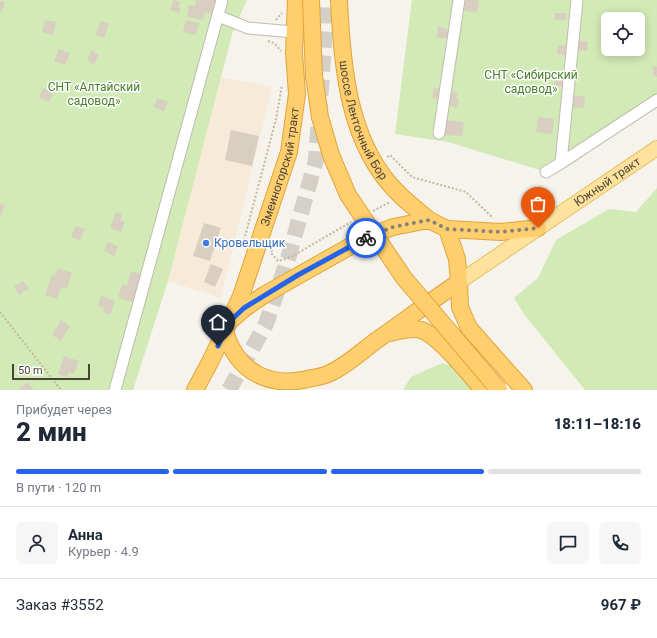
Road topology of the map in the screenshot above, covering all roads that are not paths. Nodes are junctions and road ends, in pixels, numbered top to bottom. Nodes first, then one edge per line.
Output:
1 (222, 0) edge
2 (311, 0) edge
3 (339, 0) edge
4 (459, 0) edge
5 (577, 0) edge
6 (290, 4) edge
7 (218, 16) junction
8 (294, 32) junction
9 (657, 100) edge
10 (439, 133) dead end
11 (657, 148) edge
12 (561, 163) junction
13 (546, 172) dead end
14 (429, 220) junction
15 (538, 228) junction
16 (447, 229) junction
17 (458, 282) junction
18 (227, 327) junction
19 (385, 335) junction
20 (330, 374) junction
21 (115, 390) edge
22 (195, 390) edge
23 (307, 390) edge
24 (483, 390) edge
25 (499, 390) edge
26 (524, 390) edge

1 - 7 lane
2 - 25 highway, bridge
3 - 14 highway, шоссе Ленточный Бор
4 - 10 lane
5 - 12 lane
6 - 8 highway, Змеиногорский тракт
7 - 8 lane
7 - 21 lane
8 - 18 highway, Змеиногорский тракт
9 - 12 lane
11 - 15 main road, Южный тракт
12 - 13 lane
14 - 16 highway, шоссе Ленточный Бор
14 - 18 highway
15 - 16 highway
15 - 17 main road, Южный тракт
16 - 17 highway
17 - 19 highway
17 - 26 highway
18 - 20 highway
18 - 22 highway, Змеиногорский тракт
19 - 20 highway
19 - 24 highway
20 - 23 highway

